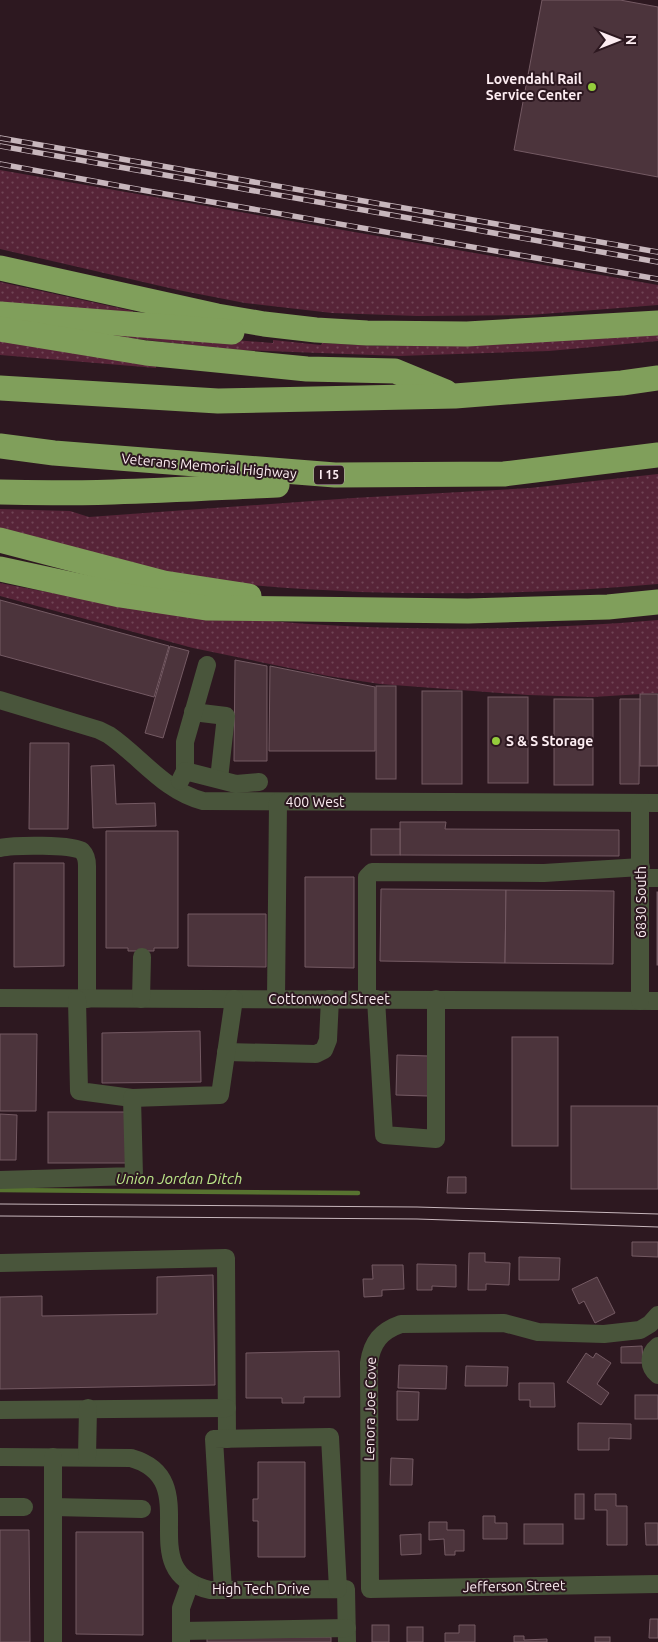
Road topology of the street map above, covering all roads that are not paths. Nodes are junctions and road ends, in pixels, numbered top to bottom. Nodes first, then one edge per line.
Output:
1 (0, 268) edge
2 (0, 314) edge
3 (648, 324) edge
4 (0, 330) edge
5 (367, 333) junction
6 (658, 378) edge
7 (0, 388) edge
8 (455, 396) junction
9 (0, 446) edge
10 (658, 455) edge
11 (504, 474) junction
12 (0, 492) edge
13 (0, 540) edge
14 (0, 569) edge
15 (658, 602) edge
16 (349, 610) junction
17 (207, 665) dead end
18 (0, 700) edge
19 (193, 712) junction
20 (185, 771) junction
21 (219, 779) junction
22 (260, 782) dead end
23 (176, 791) junction
24 (278, 802) junction
25 (649, 803) edge
26 (0, 848) edge
27 (646, 874) edge
28 (142, 957) dead end
29 (0, 998) edge
30 (82, 999) junction
31 (141, 999) junction
32 (234, 999) junction
33 (276, 999) junction
34 (330, 999) junction
35 (372, 999) junction
36 (436, 1000) junction
37 (640, 1001) junction
38 (658, 1001) edge
39 (226, 1052) junction
40 (132, 1098) junction
41 (0, 1180) edge
42 (0, 1263) edge
43 (657, 1320) edge
44 (658, 1346) edge
45 (658, 1375) edge
46 (88, 1408) junction
47 (227, 1408) junction
48 (1, 1410) dead end
49 (227, 1439) junction
50 (0, 1457) edge
51 (53, 1457) junction
52 (87, 1458) junction
53 (0, 1507) edge
54 (24, 1507) dead end
55 (53, 1507) junction
56 (142, 1509) dead end
57 (190, 1583) junction
58 (658, 1584) edge
59 (370, 1588) joint
60 (342, 1589) junction
61 (223, 1590) junction
62 (347, 1635) edge
63 (181, 1636) edge
64 (53, 1642) edge

1 - 5 highway
2 - 5 highway
3 - 5 highway
4 - 8 highway
6 - 8 highway
7 - 8 highway
9 - 11 highway, Veterans Memorial Highway / I 15
10 - 11 highway, Veterans Memorial Highway / I 15
11 - 12 highway
13 - 16 highway
14 - 16 highway
15 - 16 highway
17 - 19 street
18 - 23 street, 400 West
19 - 20 street
19 - 21 street
20 - 21 street
20 - 23 street
21 - 22 street
23 - 24 street, 400 West
24 - 25 street, 400 West
24 - 33 street
25 - 27 street, 6830 South
26 - 30 street
27 - 35 street
27 - 37 street, 6830 South
28 - 31 street
29 - 30 street, Cottonwood Street
30 - 31 street, Cottonwood Street
30 - 40 street
31 - 32 street, Cottonwood Street
32 - 33 street, Cottonwood Street
32 - 39 street
33 - 34 street, Cottonwood Street
34 - 35 street, Cottonwood Street
34 - 39 street
35 - 36 street, Cottonwood Street
35 - 36 street
36 - 37 street, Cottonwood Street
37 - 38 street, Cottonwood Street
39 - 40 street
40 - 41 street
42 - 47 street
43 - 59 street, Lenora Joe Cove
44 - 45 street
46 - 47 street
46 - 48 street
46 - 52 street
47 - 49 street
49 - 60 street
49 - 61 street
50 - 51 street
51 - 52 street
51 - 55 street
52 - 57 street
53 - 54 street
55 - 56 street
55 - 64 street
57 - 61 street, High Tech Drive
57 - 63 street
58 - 59 street, Jefferson Street
60 - 61 street, High Tech Drive
60 - 62 street
62 - 63 street

